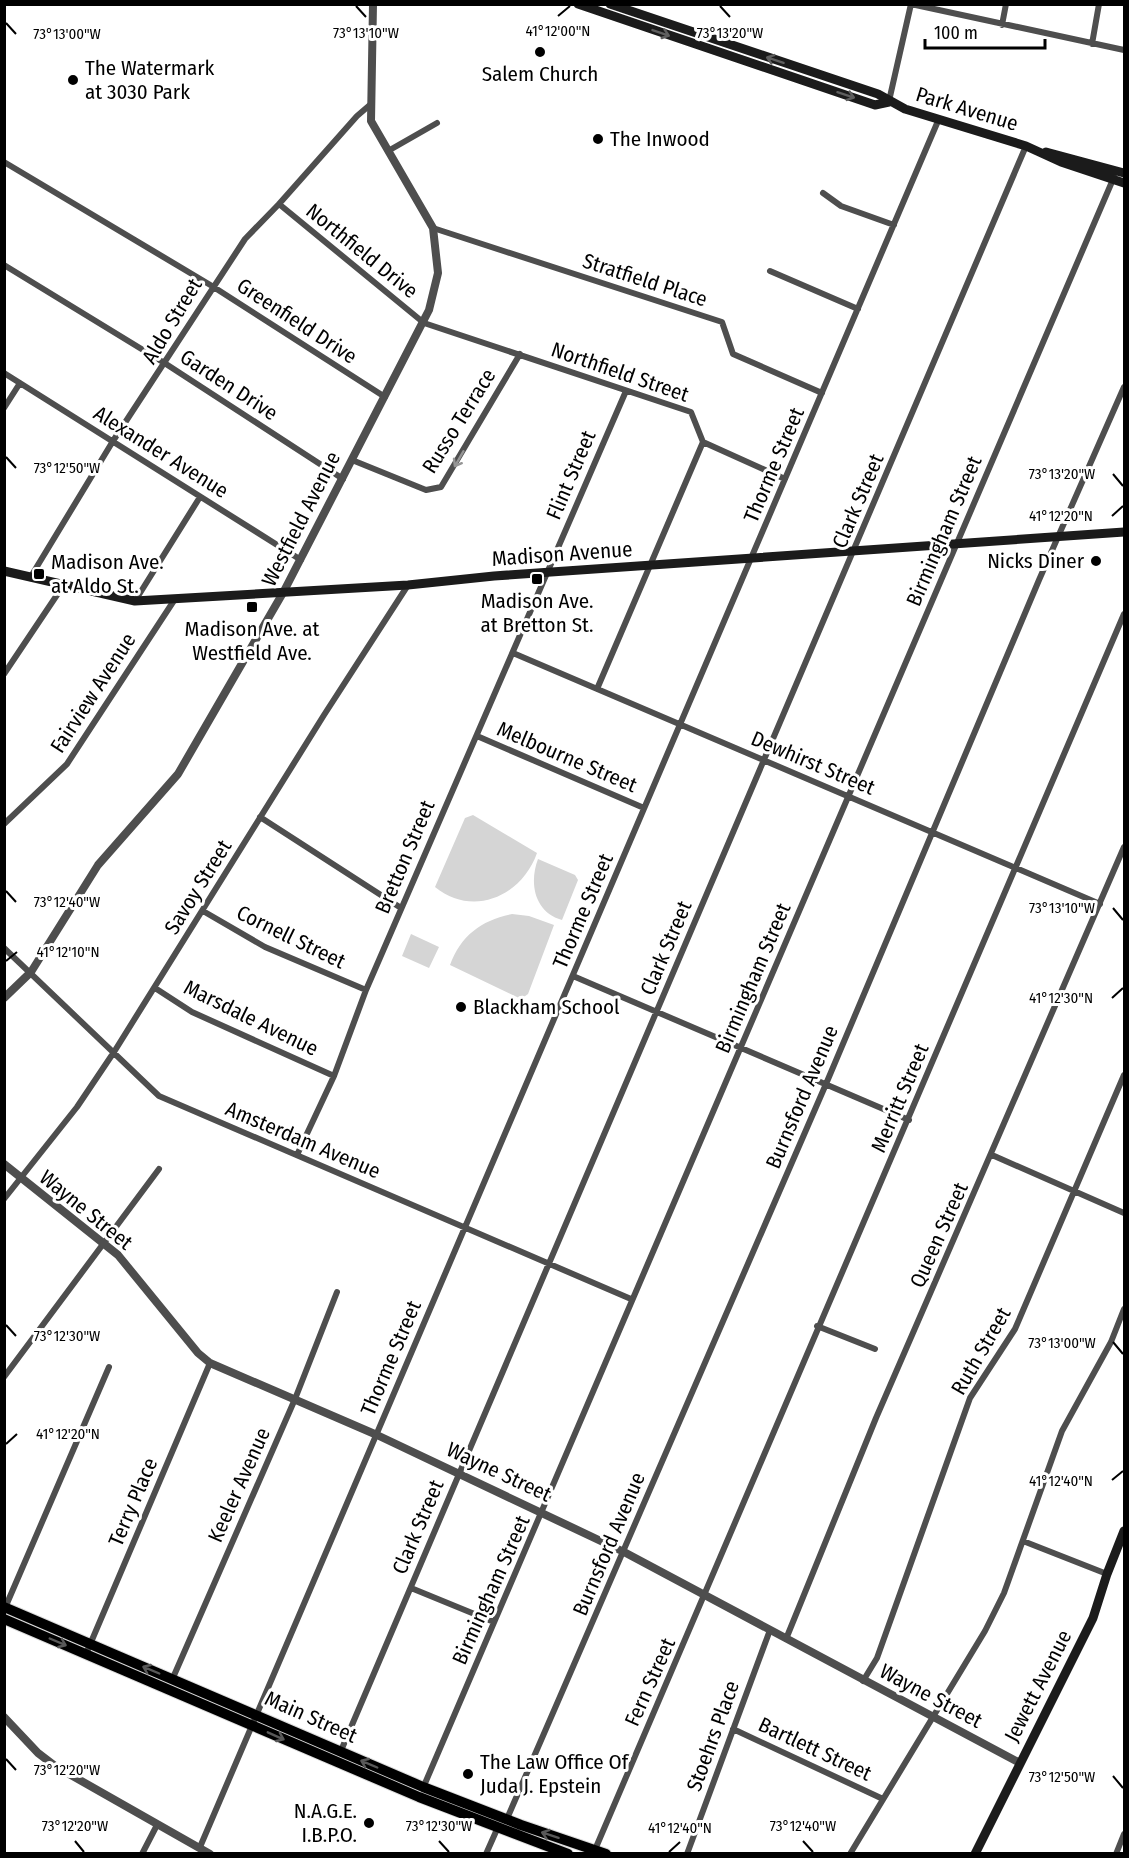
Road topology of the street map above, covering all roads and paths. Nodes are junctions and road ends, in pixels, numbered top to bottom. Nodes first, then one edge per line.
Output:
1 (373, 4) edge
2 (578, 4) edge
3 (610, 4) edge
4 (911, 4) edge
5 (1006, 4) edge
6 (1099, 4) edge
7 (1002, 24) junction
8 (1092, 44) junction
9 (1125, 50) edge
10 (889, 102) junction
11 (371, 104) junction
12 (938, 121) junction
13 (437, 123) dead end
14 (1031, 148) junction
15 (388, 151) junction
16 (4, 162) edge
17 (1118, 174) edge
18 (1125, 183) edge
19 (822, 193) dead end
20 (279, 204) junction
21 (894, 225) junction
22 (433, 228) junction
23 (4, 264) edge
24 (770, 271) dead end
25 (212, 286) junction
26 (858, 309) junction
27 (424, 323) junction
28 (520, 354) junction
29 (166, 364) junction
30 (4, 374) edge
31 (20, 383) junction
32 (1125, 387) edge
33 (626, 391) junction
34 (822, 393) junction
35 (385, 398) junction
36 (1122, 400) edge
37 (4, 408) edge
38 (113, 441) junction
39 (702, 441) junction
40 (352, 460) junction
41 (343, 479) junction
42 (785, 479) junction
43 (200, 497) junction
44 (1125, 532) edge
45 (1057, 537) junction
46 (956, 545) junction
47 (854, 552) junction
48 (751, 559) junction
49 (301, 560) junction
50 (650, 566) junction
51 (4, 571) edge
52 (547, 572) junction
53 (30, 578) junction
54 (408, 585) junction
55 (63, 586) junction
56 (284, 591) junction
57 (175, 598) junction
58 (135, 601) junction
59 (1125, 614) edge
60 (513, 652) junction
61 (4, 674) edge
62 (597, 689) junction
63 (681, 724) junction
64 (477, 736) junction
65 (764, 760) junction
66 (848, 796) junction
67 (645, 808) junction
68 (260, 817) junction
69 (4, 824) edge
70 (931, 832) junction
71 (1125, 847) edge
72 (1015, 869) junction
73 (1100, 904) junction
74 (401, 908) junction
75 (203, 911) junction
76 (4, 948) edge
77 (32, 972) junction
78 (573, 976) junction
79 (155, 988) junction
80 (366, 990) junction
81 (4, 998) edge
82 (656, 1012) junction
83 (741, 1048) junction
84 (114, 1052) junction
85 (1125, 1075) edge
86 (334, 1076) junction
87 (826, 1084) junction
88 (909, 1120) junction
89 (297, 1155) junction
90 (992, 1155) junction
91 (4, 1164) edge
92 (159, 1169) dead end
93 (19, 1179) junction
94 (1076, 1192) junction
95 (4, 1199) edge
96 (1125, 1213) edge
97 (465, 1228) junction
98 (104, 1242) junction
99 (549, 1263) junction
100 (337, 1292) dead end
101 (631, 1299) junction
102 (1125, 1309) edge
103 (817, 1326) junction
104 (875, 1349) dead end
105 (210, 1363) junction
106 (109, 1367) dead end
107 (4, 1377) edge
108 (295, 1399) junction
109 (377, 1435) junction
110 (459, 1474) junction
111 (543, 1512) junction
112 (1125, 1531) edge
113 (1023, 1541) junction
114 (624, 1552) junction
115 (1107, 1574) junction
116 (411, 1588) junction
117 (706, 1595) junction
118 (5, 1608) edge
119 (4, 1619) edge
120 (494, 1622) junction
121 (770, 1630) junction
122 (786, 1639) junction
123 (88, 1649) junction
124 (864, 1681) junction
125 (171, 1684) junction
126 (931, 1718) junction
127 (6, 1720) edge
128 (254, 1720) junction
129 (733, 1729) junction
130 (339, 1757) junction
131 (1020, 1763) junction
132 (421, 1792) junction
133 (883, 1799) junction
134 (508, 1820) junction
135 (157, 1825) junction
136 (497, 1827) junction
137 (1125, 1834) edge
138 (200, 1847) junction
139 (598, 1852) edge
140 (142, 1854) edge
141 (210, 1854) edge
142 (486, 1854) edge
143 (568, 1854) edge
144 (687, 1854) edge
145 (850, 1854) edge
146 (975, 1854) edge
147 (1116, 1854) edge

1 - 11 street, Westfield Avenue
2 -> 10 main road, Park Avenue
10 -> 3 main road, Park Avenue
4 - 7 street
4 - 10 street
5 - 7 street
6 - 8 street
7 - 8 street
8 - 9 street
10 - 12 main road, Park Avenue
11 - 15 street, Westfield Avenue
11 - 20 street, Aldo Street
12 - 14 main road, Park Avenue
12 - 21 street, Thorme Street
13 - 15 street
14 - 17 main road, Park Avenue
14 - 47 street, Clark Street
15 - 22 street, Westfield Avenue
16 - 25 street, Greenfield Drive
17 - 18 main road, Park Avenue
17 - 46 street, Birmingham Street
19 - 21 street
20 - 25 street, Aldo Street
20 - 27 street, Northfield Drive
21 - 26 street, Thorme Street
22 - 27 street, Westfield Avenue
22 - 34 street, Stratfield Place
23 - 29 street, Garden Drive
24 - 26 street
25 - 29 street, Aldo Street
25 - 35 street, Greenfield Drive
26 - 34 street, Thorme Street
27 - 28 street, Northfield Street
27 - 35 street, Westfield Avenue
28 - 33 street, Northfield Street
28 -> 40 street, Russo Terrace
29 - 38 street, Aldo Street
29 - 41 street, Garden Drive
30 - 31 street, Alexander Avenue
31 - 37 street
31 - 38 street, Alexander Avenue
32 - 36 street, Burnsford Avenue
33 - 39 street, Northfield Street
33 - 52 street, Flint Street
34 - 42 street, Thorme Street
35 - 40 street, Westfield Avenue
36 - 45 street, Burnsford Avenue
38 - 43 street, Alexander Avenue
38 - 53 street, Aldo Street
39 - 42 street
39 - 50 street
40 - 41 street, Westfield Avenue
41 - 49 street, Westfield Avenue
42 - 48 street, Thorme Street
43 - 49 street, Alexander Avenue
43 - 58 street
44 - 45 main road, Madison Avenue
45 - 46 main road, Madison Avenue
45 - 70 street, Burnsford Avenue
46 - 47 main road, Madison Avenue
46 - 66 street, Birmingham Street
47 - 48 main road, Madison Avenue
47 - 65 street, Clark Street
48 - 50 main road, Madison Avenue
48 - 63 street, Thorme Street
49 - 56 street, Westfield Avenue
50 - 52 main road, Madison Avenue
50 - 62 street
51 - 53 main road, Madison Avenue
52 - 54 main road, Madison Avenue
52 - 60 street, Bretton Street
53 - 55 main road, Madison Avenue
54 - 56 main road, Madison Avenue
54 - 68 street, Savoy Street
55 - 58 main road, Madison Avenue
55 - 61 street
56 - 57 main road, Madison Avenue
56 - 77 street, Westfield Avenue
57 - 58 main road, Madison Avenue
57 - 69 street, Fairview Avenue
59 - 72 street, Merritt Street
60 - 62 street, Dewhirst Street
60 - 64 street, Bretton Street
62 - 63 street, Dewhirst Street
63 - 65 street, Dewhirst Street
63 - 67 street, Thorme Street
64 - 67 street, Melbourne Street
64 - 74 street, Bretton Street
65 - 66 street, Dewhirst Street
65 - 82 street, Clark Street
66 - 70 street, Dewhirst Street
66 - 83 street, Birmingham Street
67 - 78 street, Thorme Street
68 - 74 street
68 - 75 street, Savoy Street
70 - 72 street, Dewhirst Street
70 - 87 street, Burnsford Avenue
71 - 73 street, Queen Street
72 - 73 street, Dewhirst Street
72 - 88 street, Merritt Street
73 - 90 street, Queen Street
74 - 80 street, Bretton Street
75 - 79 street, Savoy Street
75 - 80 street, Cornell Street
76 - 77 street, Amsterdam Avenue
77 - 81 street, Westfield Avenue
77 - 84 street, Amsterdam Avenue
78 - 82 street
78 - 97 street, Thorme Street
79 - 84 street, Savoy Street
79 - 86 street, Marsdale Avenue
80 - 86 street, Bretton Street
82 - 83 street
82 - 99 street, Clark Street
83 - 87 street
83 - 101 street, Birmingham Street
84 - 89 street, Amsterdam Avenue
84 - 93 street, Savoy Street
85 - 94 street, Ruth Street
86 - 89 street, Bretton Street
87 - 88 street
87 - 114 street, Burnsford Avenue
88 - 103 street, Merritt Street
89 - 97 street, Amsterdam Avenue
90 - 94 street
90 - 122 street, Queen Street
91 - 93 street, Wayne Street
92 - 98 street
93 - 95 street, Savoy Street
93 - 98 street, Wayne Street
94 - 96 street
94 - 124 street, Ruth Street
97 - 99 street, Amsterdam Avenue
97 - 109 street, Thorme Street
98 - 105 street, Wayne Street
98 - 107 street
99 - 101 street, Amsterdam Avenue
99 - 110 street, Clark Street
100 - 108 street, Keeler Avenue
101 - 111 street, Birmingham Street
102 - 113 street
103 - 104 street
103 - 117 street, Merritt Street
105 - 108 street, Wayne Street
105 - 123 street, Terry Place
106 - 118 street
108 - 109 street, Wayne Street
108 - 125 street, Keeler Avenue
109 - 110 street, Wayne Street
109 - 128 street, Thorme Street
110 - 111 street, Wayne Street
110 - 116 street, Clark Street
111 - 114 street, Wayne Street
111 - 120 street, Birmingham Street
112 - 115 main road, Jewett Avenue
113 - 115 street
113 - 126 street
114 - 117 street, Wayne Street
114 - 134 street, Burnsford Avenue
115 - 131 main road, Jewett Avenue
116 - 120 street
116 - 130 street, Clark Street
117 - 121 street, Wayne Street
117 - 139 street, Fern Street
118 - 123 main road, Main Street
119 -> 123 main road, Main Street
120 - 132 street, Birmingham Street
121 - 122 street, Wayne Street
121 - 129 street, Stoehrs Place
122 - 124 street, Wayne Street
123 - 125 main road, Main Street
124 - 126 street, Wayne Street
125 - 128 main road, Main Street
126 - 131 street, Wayne Street
126 - 133 street
127 - 135 street
128 - 130 main road, Main Street
128 - 138 street, Thorme Street
129 - 133 street, Bartlett Street
129 - 144 street, Stoehrs Place
130 - 132 main road, Main Street
131 - 146 main road, Jewett Avenue
132 - 134 main road, Main Street
132 - 136 main road, Main Street
133 - 145 street
134 - 136 street
139 -> 134 main road, Main Street
135 - 138 street
135 - 140 street
136 - 142 street
136 - 143 main road, Main Street
137 - 147 street
138 - 141 street

